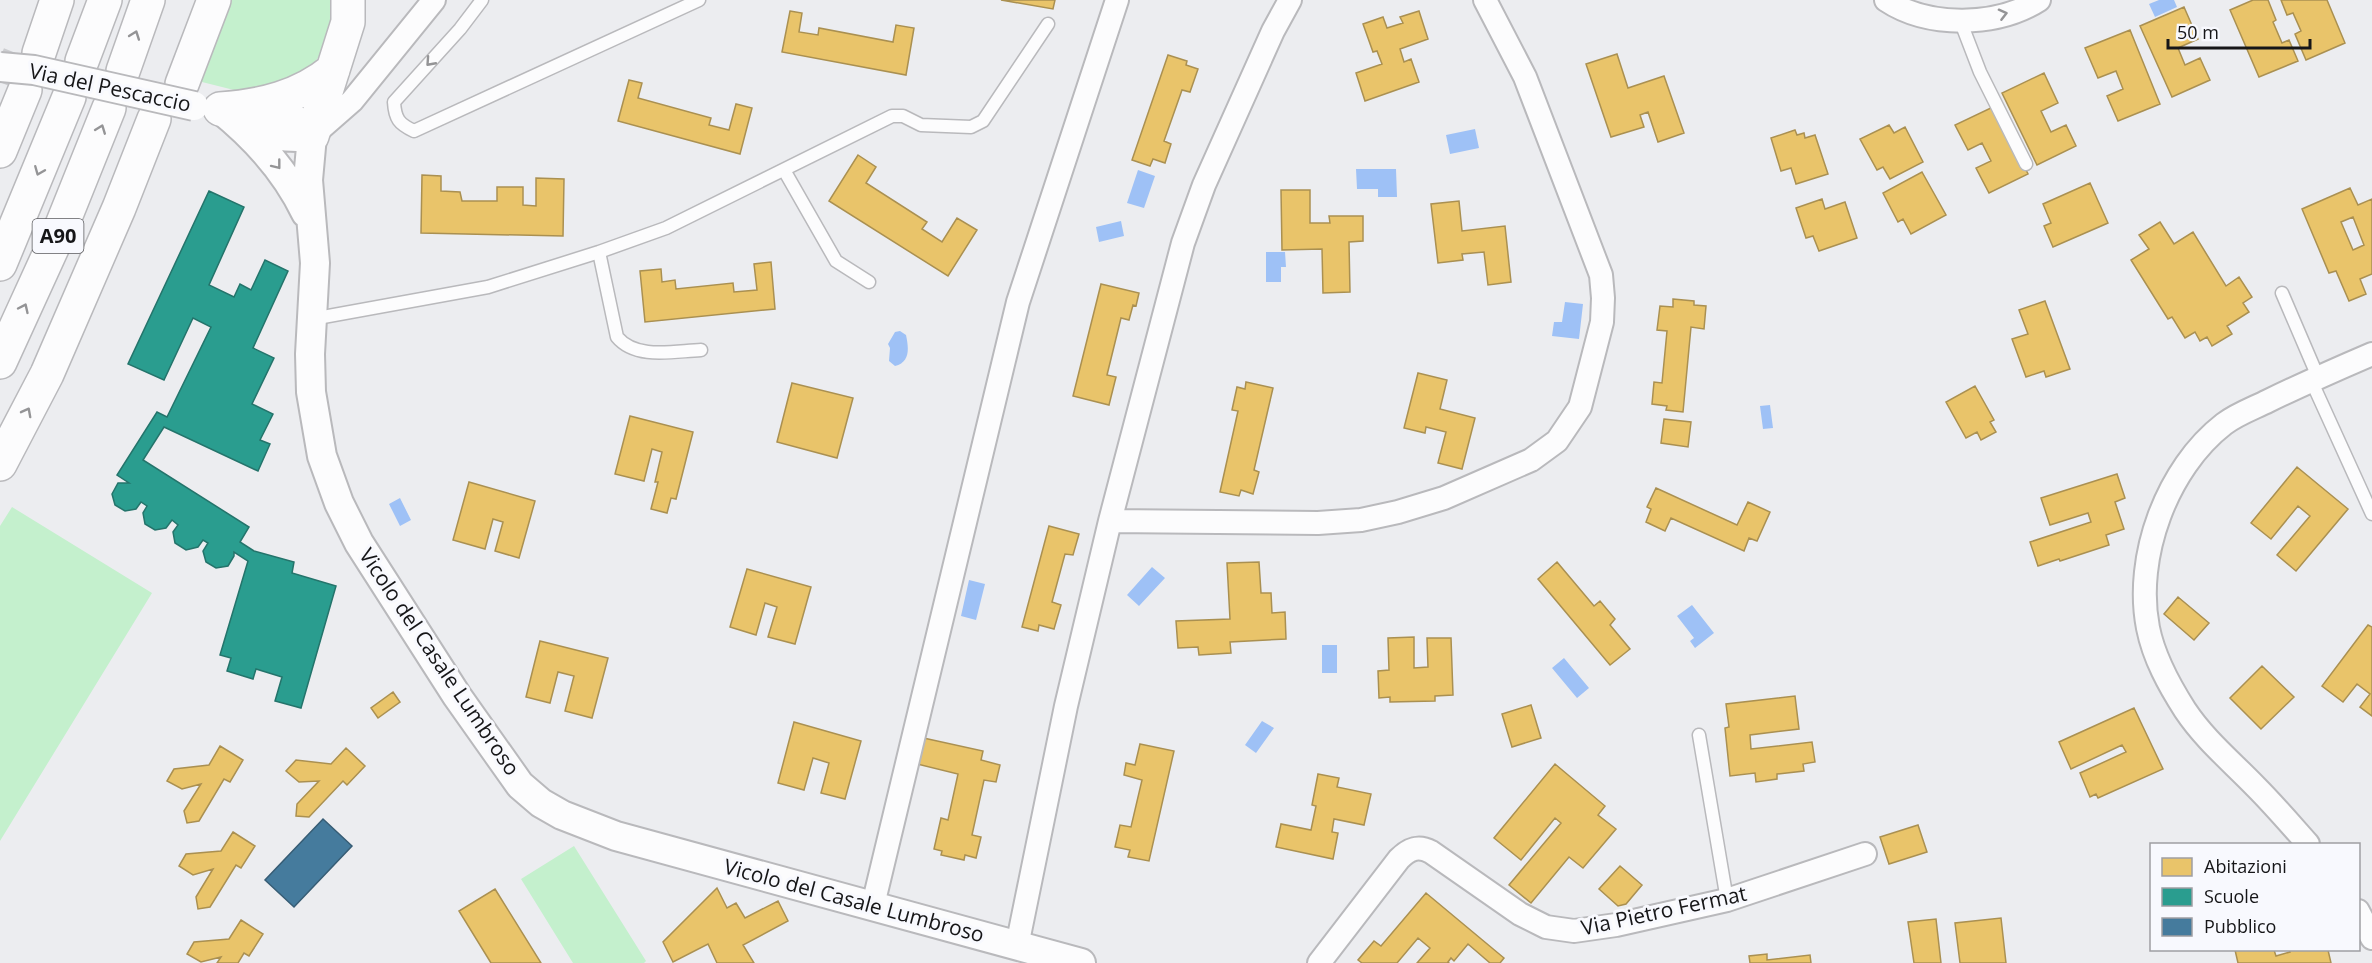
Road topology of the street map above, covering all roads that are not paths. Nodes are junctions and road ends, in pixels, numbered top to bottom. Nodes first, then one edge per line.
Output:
1 (43, 0) edge
2 (57, 0) edge
3 (105, 0) edge
4 (148, 0) edge
5 (195, 0) edge
6 (214, 0) edge
7 (348, 0) edge
8 (434, 0) edge
9 (482, 0) edge
10 (699, 0) edge
11 (1117, 0) edge
12 (1290, 0) edge
13 (1485, 0) edge
14 (1886, 0) edge
15 (2040, 0) edge
16 (1960, 20) junction
17 (1048, 24) dead end
18 (82, 61) dead end
19 (333, 70) junction
20 (123, 71) dead end
21 (15, 74) edge
22 (69, 98) dead end
23 (181, 103) junction
24 (109, 108) dead end
25 (312, 136) junction
26 (0, 151) edge
27 (2026, 164) dead end
28 (784, 170) junction
29 (310, 222) junction
30 (599, 252) junction
31 (0, 264) edge
32 (870, 282) dead end
33 (2282, 293) dead end
34 (312, 319) junction
35 (701, 350) dead end
36 (2372, 354) edge
37 (0, 362) edge
38 (2314, 378) junction
39 (0, 464) edge
40 (2372, 513) edge
41 (1110, 521) junction
42 (1700, 735) dead end
43 (2307, 843) edge
44 (1865, 854) dead end
45 (1727, 900) junction
46 (873, 906) junction
47 (2360, 915) edge
48 (2372, 938) edge
49 (1017, 946) junction
50 (1081, 963) edge
51 (1319, 963) edge

1 - 21 highway
2 - 21 highway
3 - 18 highway
20 -> 4 highway
5 - 23 highway
6 - 23 highway
7 - 19 highway
8 - 25 street
9 -> 10 lane
11 - 46 street
12 - 41 street
13 - 41 street
14 - 16 street
16 -> 15 street
16 - 27 lane
17 - 28 lane
19 - 23 highway
19 - 25 highway
21 - 23 street, Via del Pescaccio, bridge
21 - 26 highway
22 -> 31 highway, A90
23 - 25 street
23 -> 29 street
39 -> 23 highway
37 -> 24 highway, A90
25 - 29 street, Vicolo del Casale Lumbroso
28 - 30 lane
28 - 32 lane
29 - 34 street, Vicolo del Casale Lumbroso
30 - 34 lane
30 - 35 lane
33 - 38 lane
34 - 46 street, Vicolo del Casale Lumbroso
36 - 38 street
38 - 40 lane
38 - 43 street
41 - 49 street
42 - 45 lane
44 - 45 street, Via Pietro Fermat
45 - 51 street, Via Pietro Fermat
46 - 49 street, Vicolo del Casale Lumbroso
47 - 48 street
49 - 50 street, Vicolo del Casale Lumbroso

